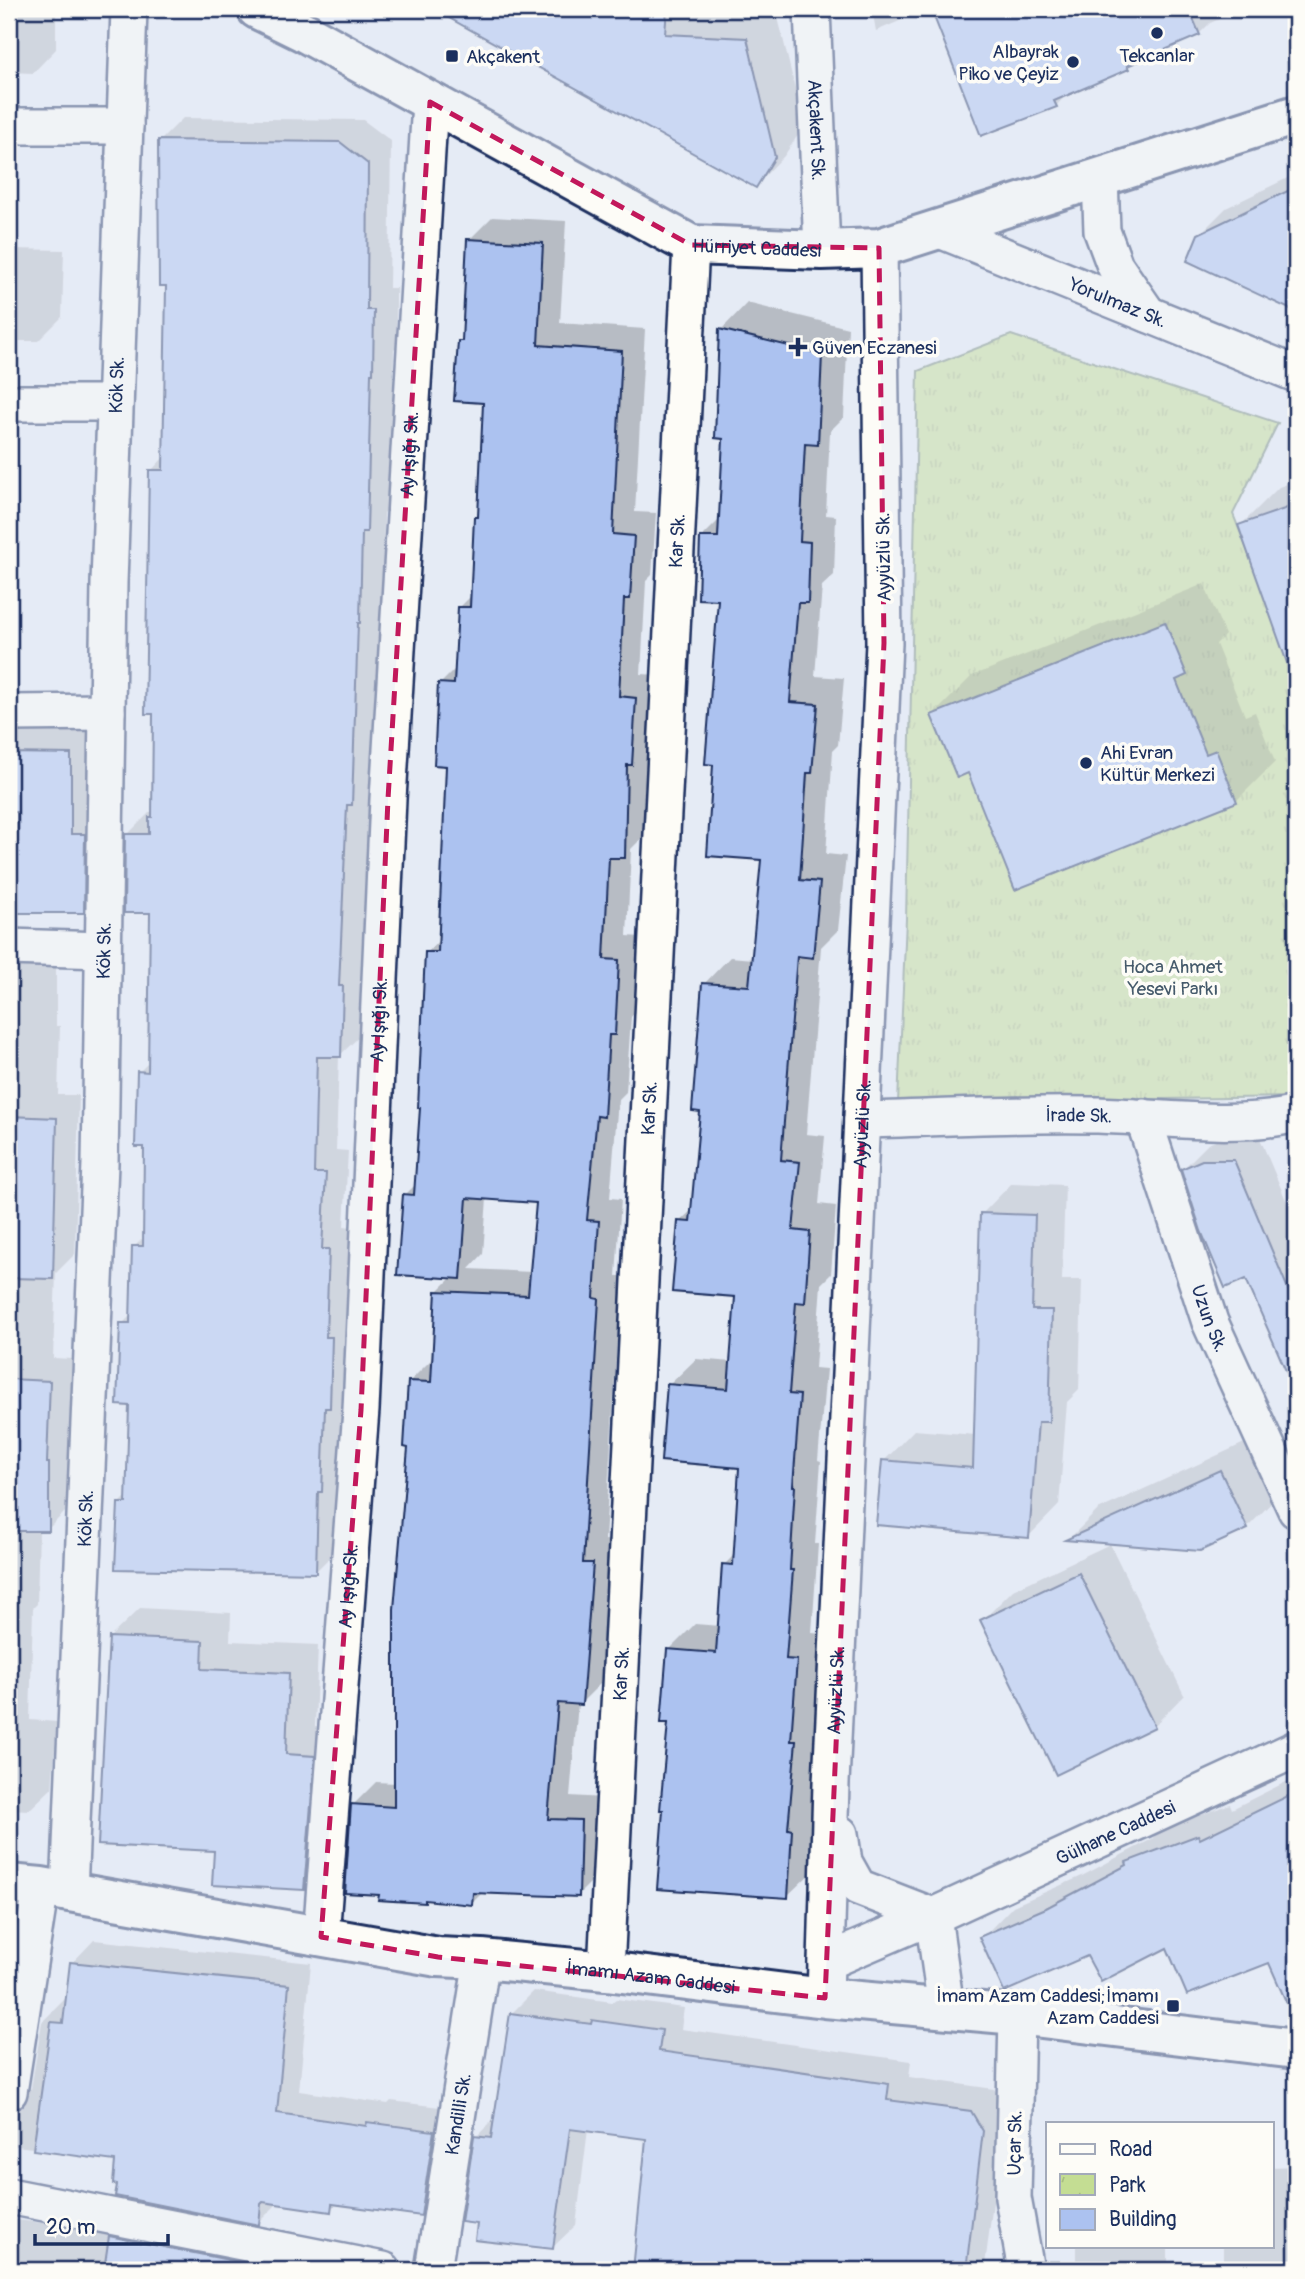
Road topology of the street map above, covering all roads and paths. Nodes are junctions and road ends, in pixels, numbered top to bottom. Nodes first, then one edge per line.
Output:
1 (129, 9) edge
2 (257, 9) edge
3 (812, 9) edge
4 (306, 20) edge
5 (430, 102) junction
6 (1296, 115) edge
7 (9, 126) edge
8 (125, 126) junction
9 (1100, 178) junction
10 (940, 230) junction
11 (691, 245) junction
12 (879, 248) junction
13 (822, 250) junction
14 (1148, 314) junction
15 (1296, 374) edge
16 (9, 403) edge
17 (115, 403) junction
18 (107, 712) junction
19 (9, 713) edge
20 (9, 947) edge
21 (103, 950) junction
22 (1296, 1114) edge
23 (1143, 1117) junction
24 (862, 1119) junction
25 (1296, 1510) edge
26 (1296, 1749) edge
27 (831, 1783) junction
28 (40, 1888) edge
29 (933, 1916) junction
30 (320, 1937) junction
31 (482, 1959) junction
32 (606, 1971) junction
33 (825, 1980) junction
34 (946, 2008) junction
35 (1017, 2015) junction
36 (1296, 2049) edge
37 (9, 2092) edge
38 (9, 2196) edge
39 (383, 2270) edge
40 (433, 2270) edge
41 (1026, 2270) edge

1 - 8 street, Kök Sk.
2 - 4 street, Hürriyet Caddesi
3 - 13 street, Akçakent Sk.
4 - 5 street, Hürriyet Caddesi
5 - 11 street, Hürriyet Caddesi
5 - 30 street, Ay Işığı Sk.
6 - 9 street, Hürriyet Caddesi
7 - 8 street
8 - 17 street, Kök Sk.
9 - 10 street, Hürriyet Caddesi
9 - 14 street
10 - 12 street, Hürriyet Caddesi
10 - 14 street, Yorulmaz Sk.
11 - 13 street, Hürriyet Caddesi
11 - 32 street, Kar Sk.
12 - 13 street, Hürriyet Caddesi
12 - 24 street, Ayyüzlü Sk.
14 - 15 street, Yorulmaz Sk.
16 - 17 street
17 - 18 street, Kök Sk.
18 - 19 street
18 - 21 street, Kök Sk.
20 - 21 street
21 - 28 street, Kök Sk.
22 - 23 street, İrade Sk.
23 - 24 street, İrade Sk.
23 - 25 street, Uzun Sk.
24 - 27 street, Ayyüzlü Sk.
26 - 29 street, Gülhane Caddesi
27 - 29 street
27 - 33 street, Ayyüzlü Sk.
28 - 30 street, İmamı Azam Caddesi
28 - 37 street, Kök Sk.
29 - 33 street, Gülhane Caddesi
29 - 34 street
30 - 31 street, İmamı Azam Caddesi
31 - 32 street, İmamı Azam Caddesi
31 - 40 street, Kandilli Sk.
32 - 33 street, İmamı Azam Caddesi
33 - 34 street, İmamı Azam Caddesi
34 - 35 street, İmamı Azam Caddesi
35 - 36 street, İmamı Azam Caddesi
35 - 41 street, Uçar Sk.
38 - 39 street

